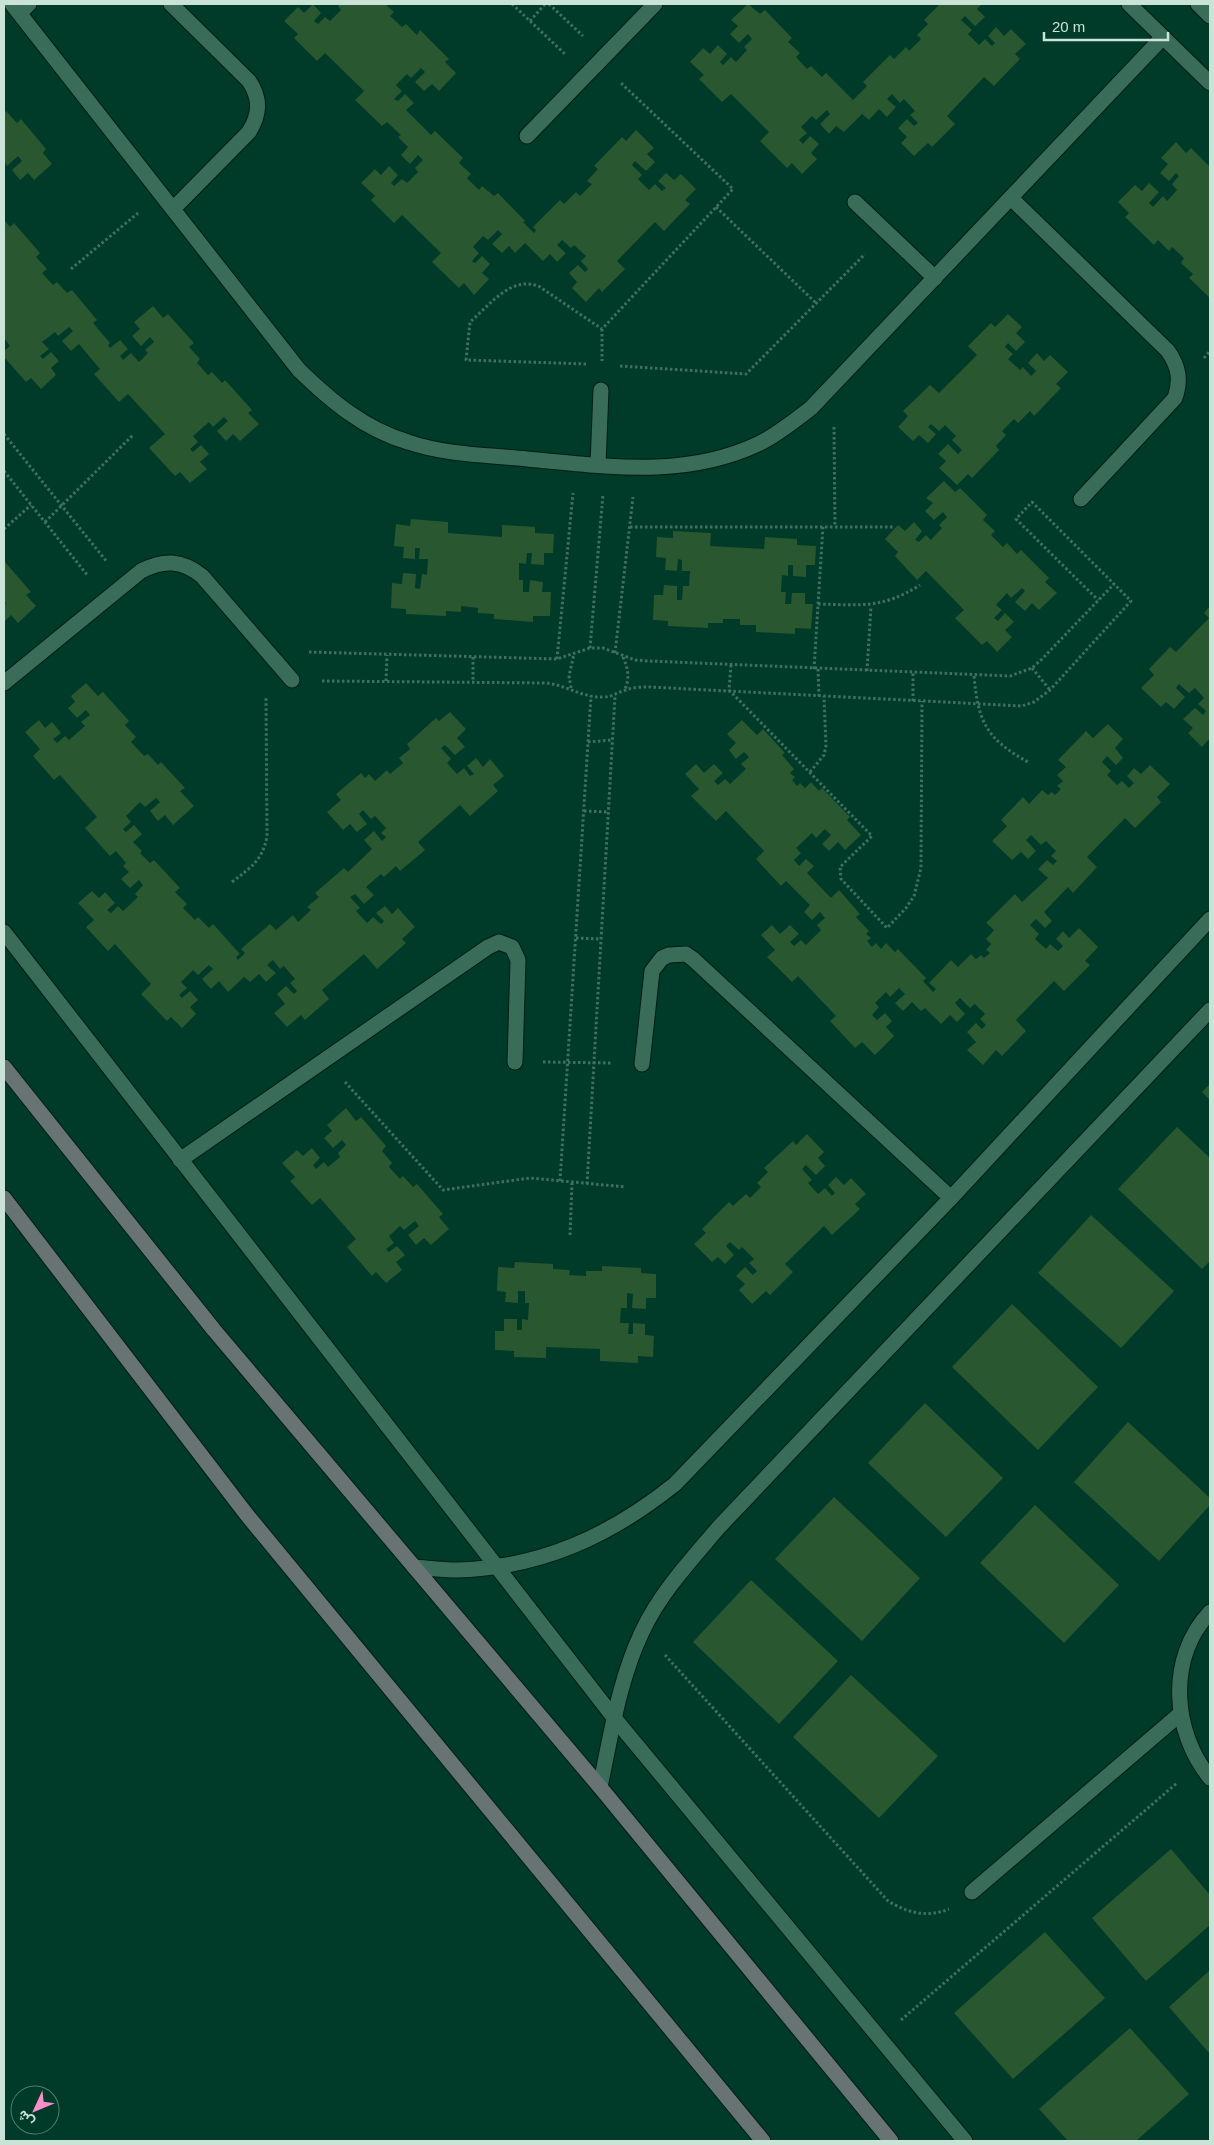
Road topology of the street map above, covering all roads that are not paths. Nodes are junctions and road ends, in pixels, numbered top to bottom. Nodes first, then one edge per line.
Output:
1 (171, 4) edge
2 (654, 4) edge
3 (1129, 4) edge
4 (20, 7) edge
5 (1163, 37) junction
6 (1210, 83) edge
7 (527, 136) dead end
8 (1011, 198) junction
9 (855, 202) dead end
10 (173, 209) junction
11 (935, 278) junction
12 (601, 390) dead end
13 (602, 465) junction
14 (1081, 498) dead end
15 (292, 680) road end
16 (4, 683) edge
17 (1210, 918) edge
18 (4, 932) edge
19 (1210, 1010) edge
20 (515, 1062) road end
21 (642, 1064) road end
22 (4, 1067) edge
23 (180, 1160) junction
24 (4, 1198) edge
25 (951, 1198) junction
26 (497, 1566) junction
27 (414, 1567) junction
28 (1210, 1612) edge
29 (1180, 1714) junction
30 (615, 1718) junction
31 (1210, 1778) edge
32 (600, 1787) junction
33 (972, 1892) road end
34 (763, 2141) edge
35 (891, 2141) edge
36 (965, 2141) edge

1 - 10 street
2 - 7 street
3 - 5 street
4 - 10 street
5 - 6 street
5 - 8 street
8 - 11 street
8 - 14 street
9 - 11 street
10 - 13 street
11 - 13 street
12 - 13 street
15 - 16 street
17 - 25 street
18 - 23 street
19 - 30 street
20 - 23 street
21 - 25 street
22 - 27 street
23 - 26 street
24 - 34 street
25 - 26 street
26 - 27 street
26 - 30 street
27 - 32 street
28 - 29 street
29 - 31 street
29 - 33 street
30 - 32 street
30 - 36 street
32 - 35 street

